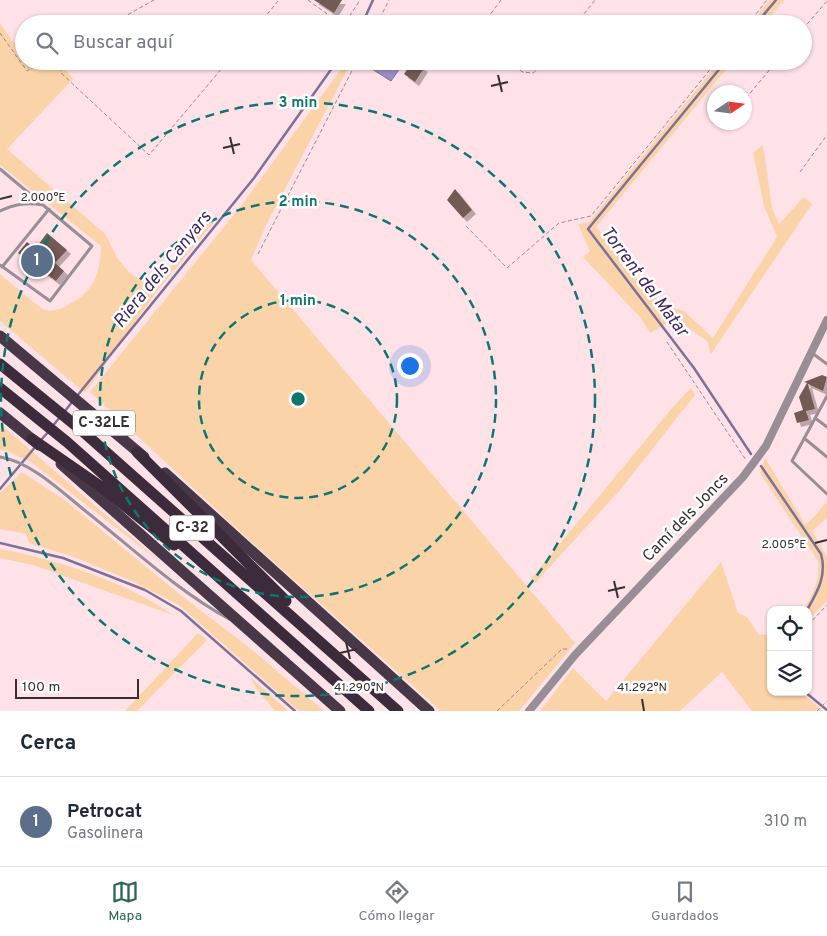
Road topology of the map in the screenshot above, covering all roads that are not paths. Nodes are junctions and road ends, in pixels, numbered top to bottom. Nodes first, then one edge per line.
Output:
1 (0, 169) edge
2 (44, 205) junction
3 (49, 209) junction
4 (0, 211) edge
5 (1, 266) edge
6 (827, 320) edge
7 (0, 336) edge
8 (812, 353) junction
9 (0, 364) edge
10 (827, 364) edge
11 (0, 388) edge
12 (827, 396) edge
13 (0, 413) edge
14 (815, 418) junction
15 (827, 427) edge
16 (804, 438) junction
17 (137, 452) junction
18 (827, 456) edge
19 (0, 458) edge
20 (58, 459) junction
21 (827, 494) edge
22 (217, 574) junction
23 (301, 623) junction
24 (244, 626) junction
25 (340, 711) edge
26 (369, 711) edge
27 (398, 711) edge
28 (429, 711) edge
29 (528, 711) edge

1 - 2 lane
2 - 3 lane
2 - 4 lane
3 - 5 lane
3 - 5 lane
6 - 8 street, Camí dels Joncs
7 - 17 highway, C-32LE
8 - 10 lane
8 - 29 street, Camí dels Joncs
9 - 23 highway, C-32
11 - 22 highway, C-32
12 - 14 lane
13 - 20 highway, C-32
14 - 15 lane
14 - 16 lane
16 - 18 lane
16 - 21 lane
17 - 23 highway, C-32
17 - 28 highway, C-32LE
19 - 24 lane
20 - 22 highway, C-32
20 - 24 highway
22 - 26 highway, C-32
23 - 27 highway, C-32
24 - 25 highway

